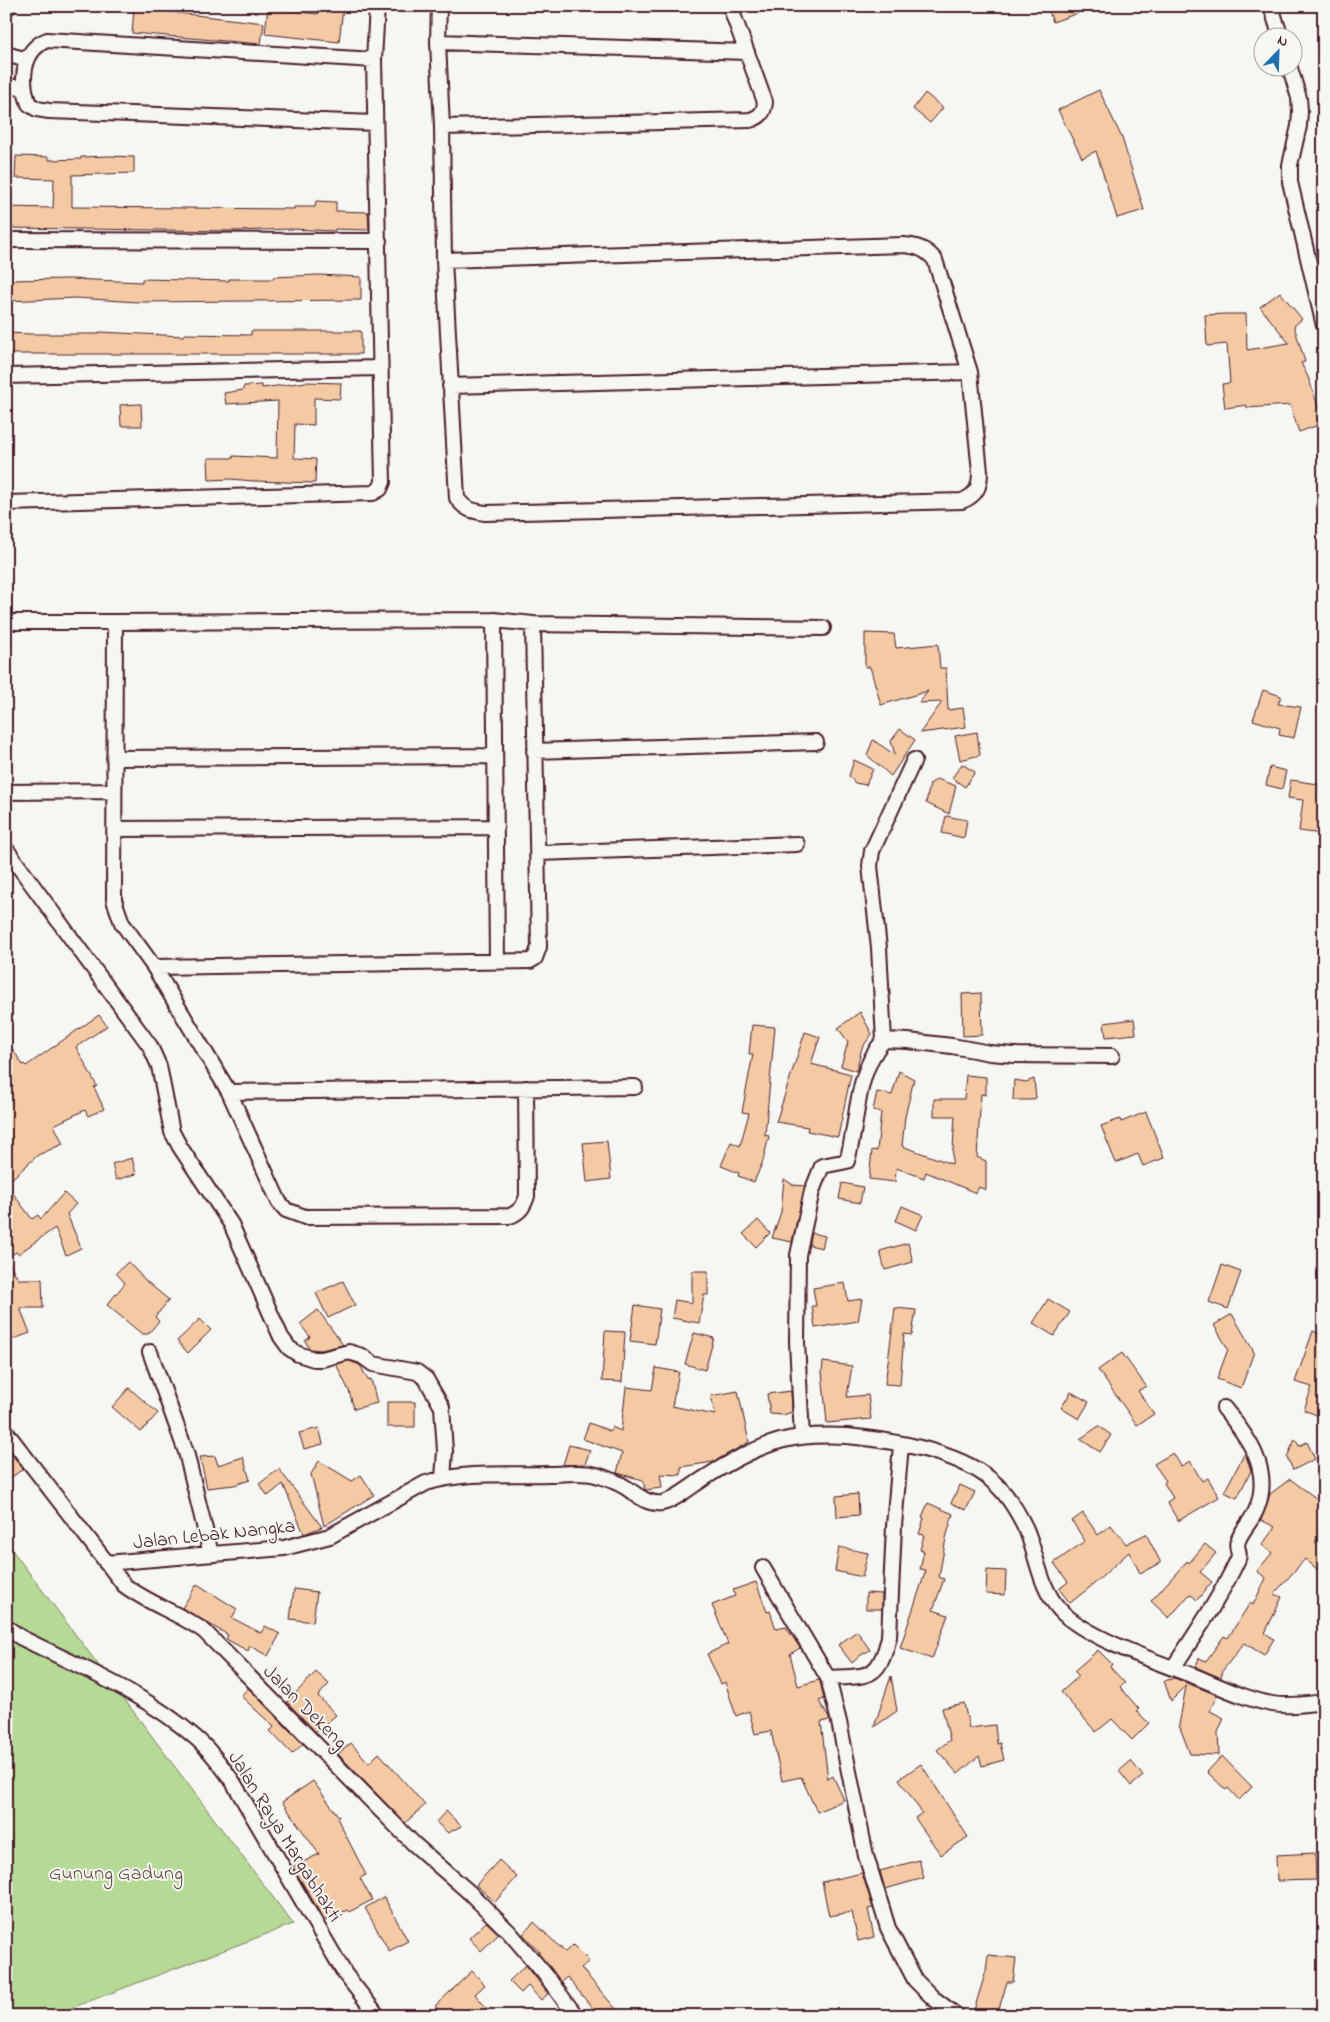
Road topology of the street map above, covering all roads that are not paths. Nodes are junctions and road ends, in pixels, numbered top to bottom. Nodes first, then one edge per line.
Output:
1 (378, 6) edge
2 (439, 6) edge
3 (730, 6) edge
4 (1271, 6) edge
5 (1278, 28) edge
6 (438, 42) junction
7 (747, 52) junction
8 (6, 54) edge
9 (27, 60) junction
10 (374, 60) junction
11 (1293, 78) edge
12 (6, 86) edge
13 (24, 88) junction
14 (375, 123) junction
15 (442, 127) junction
16 (6, 240) edge
17 (379, 241) junction
18 (444, 260) junction
19 (1324, 326) edge
20 (380, 368) junction
21 (970, 372) junction
22 (6, 376) edge
23 (450, 386) junction
24 (6, 503) edge
25 (494, 620) junction
26 (6, 622) edge
27 (115, 622) junction
28 (533, 624) junction
29 (823, 628) dead end
30 (816, 742) dead end
31 (534, 751) junction
32 (495, 756) junction
33 (114, 758) junction
34 (914, 760) dead end
35 (114, 791) junction
36 (6, 792) edge
37 (496, 827) junction
38 (115, 829) junction
39 (797, 844) dead end
40 (6, 849) edge
41 (538, 853) junction
42 (497, 961) junction
43 (154, 967) junction
44 (884, 1040) junction
45 (1112, 1056) dead end
46 (635, 1087) dead end
47 (526, 1088) junction
48 (229, 1092) junction
49 (150, 1352) dead end
50 (1224, 1408) dead end
51 (6, 1432) edge
52 (802, 1437) junction
53 (901, 1445) junction
54 (443, 1478) junction
55 (211, 1554) junction
56 (106, 1563) junction
57 (763, 1568) dead end
58 (6, 1627) edge
59 (1173, 1668) junction
60 (828, 1678) junction
61 (1324, 1702) edge
62 (378, 2016) edge
63 (576, 2016) edge
64 (957, 2016) edge

1 - 10 street
2 - 6 street
3 - 7 street
4 - 5 street
6 - 7 street
6 - 15 street
7 - 15 street
8 - 9 street
9 - 10 street
9 - 13 street
10 - 14 street
11 - 19 street
12 - 13 street
13 - 14 street
14 - 17 street
15 - 18 street
16 - 17 street
17 - 20 street
18 - 21 street
18 - 23 street
20 - 22 street
20 - 24 street
21 - 23 street
21 - 23 street
25 - 27 street
25 - 28 street
25 - 32 street
26 - 27 street
27 - 33 street
28 - 29 street
28 - 31 street
30 - 31 street
31 - 41 street
32 - 33 street
32 - 37 street
33 - 35 street
34 - 44 street
35 - 36 street
35 - 38 street
37 - 38 street
37 - 42 street
38 - 43 street
39 - 41 street
40 - 54 street
41 - 42 street
42 - 43 street
43 - 48 street
44 - 45 street
44 - 52 street
46 - 47 street
47 - 48 street
47 - 48 street
49 - 55 street
50 - 59 street
51 - 56 street, Jalan Dekeng
52 - 53 street
52 - 54 street, Jalan Lebak Nangka
53 - 59 street
53 - 60 street
54 - 55 street, Jalan Lebak Nangka
55 - 56 street, Jalan Lebak Nangka
56 - 63 street, Jalan Dekeng
57 - 60 street
58 - 62 street, Jalan Raya Margabhakti
59 - 61 street
60 - 64 street

